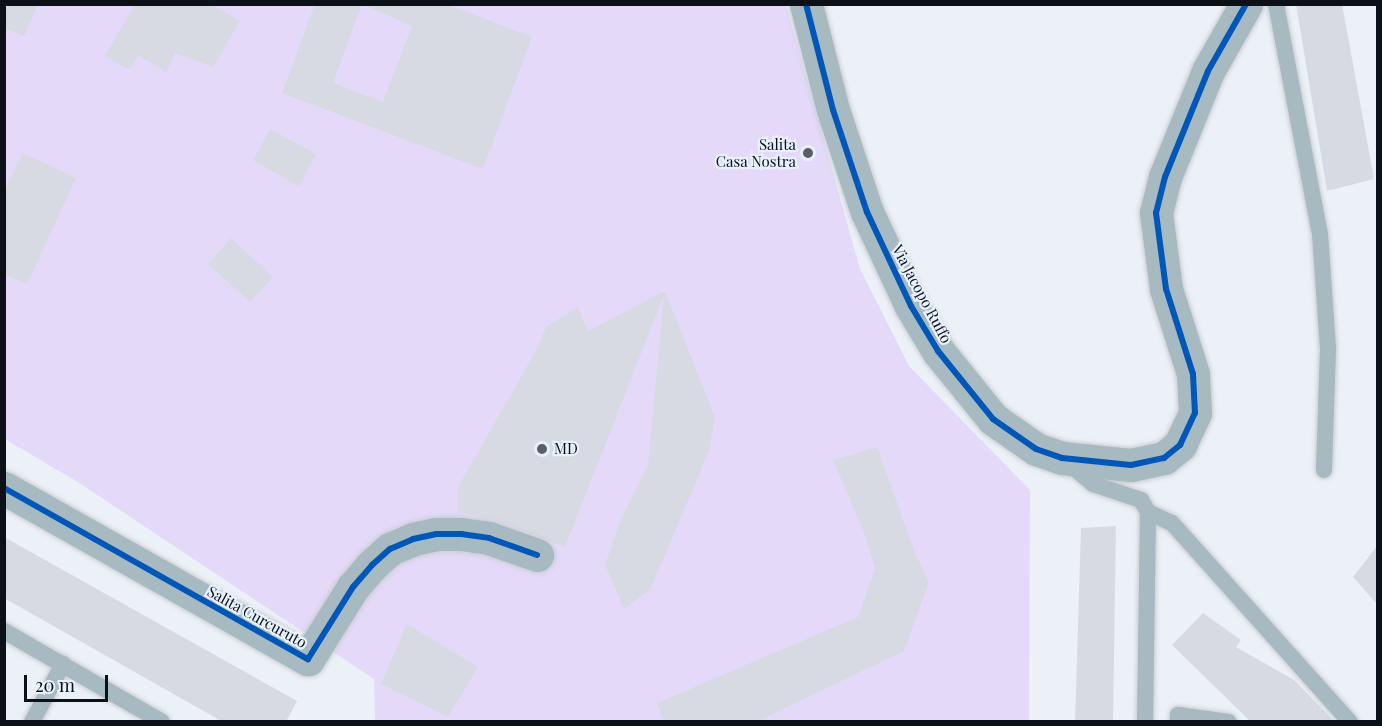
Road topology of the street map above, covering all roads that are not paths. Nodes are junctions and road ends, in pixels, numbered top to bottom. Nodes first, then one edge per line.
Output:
1 (806, 4) edge
2 (1246, 4) edge
3 (1276, 4) edge
4 (1062, 458) junction
5 (1324, 470) dead end
6 (4, 488) edge
7 (1148, 512) junction
8 (537, 555) dead end
9 (4, 631) edge
10 (63, 664) junction
11 (32, 722) edge
12 (162, 722) edge
13 (1145, 722) edge
14 (1178, 722) edge
15 (1229, 722) edge
16 (1350, 722) edge

1 - 4 street, Via Jacopo Ruffo
2 - 4 street, Via Jacopo Ruffo
3 - 5 lane
4 - 7 lane
6 - 8 street, Salita Curcuruto
7 - 13 lane
7 - 16 lane
9 - 10 lane
10 - 11 lane
10 - 12 lane
14 - 15 lane

